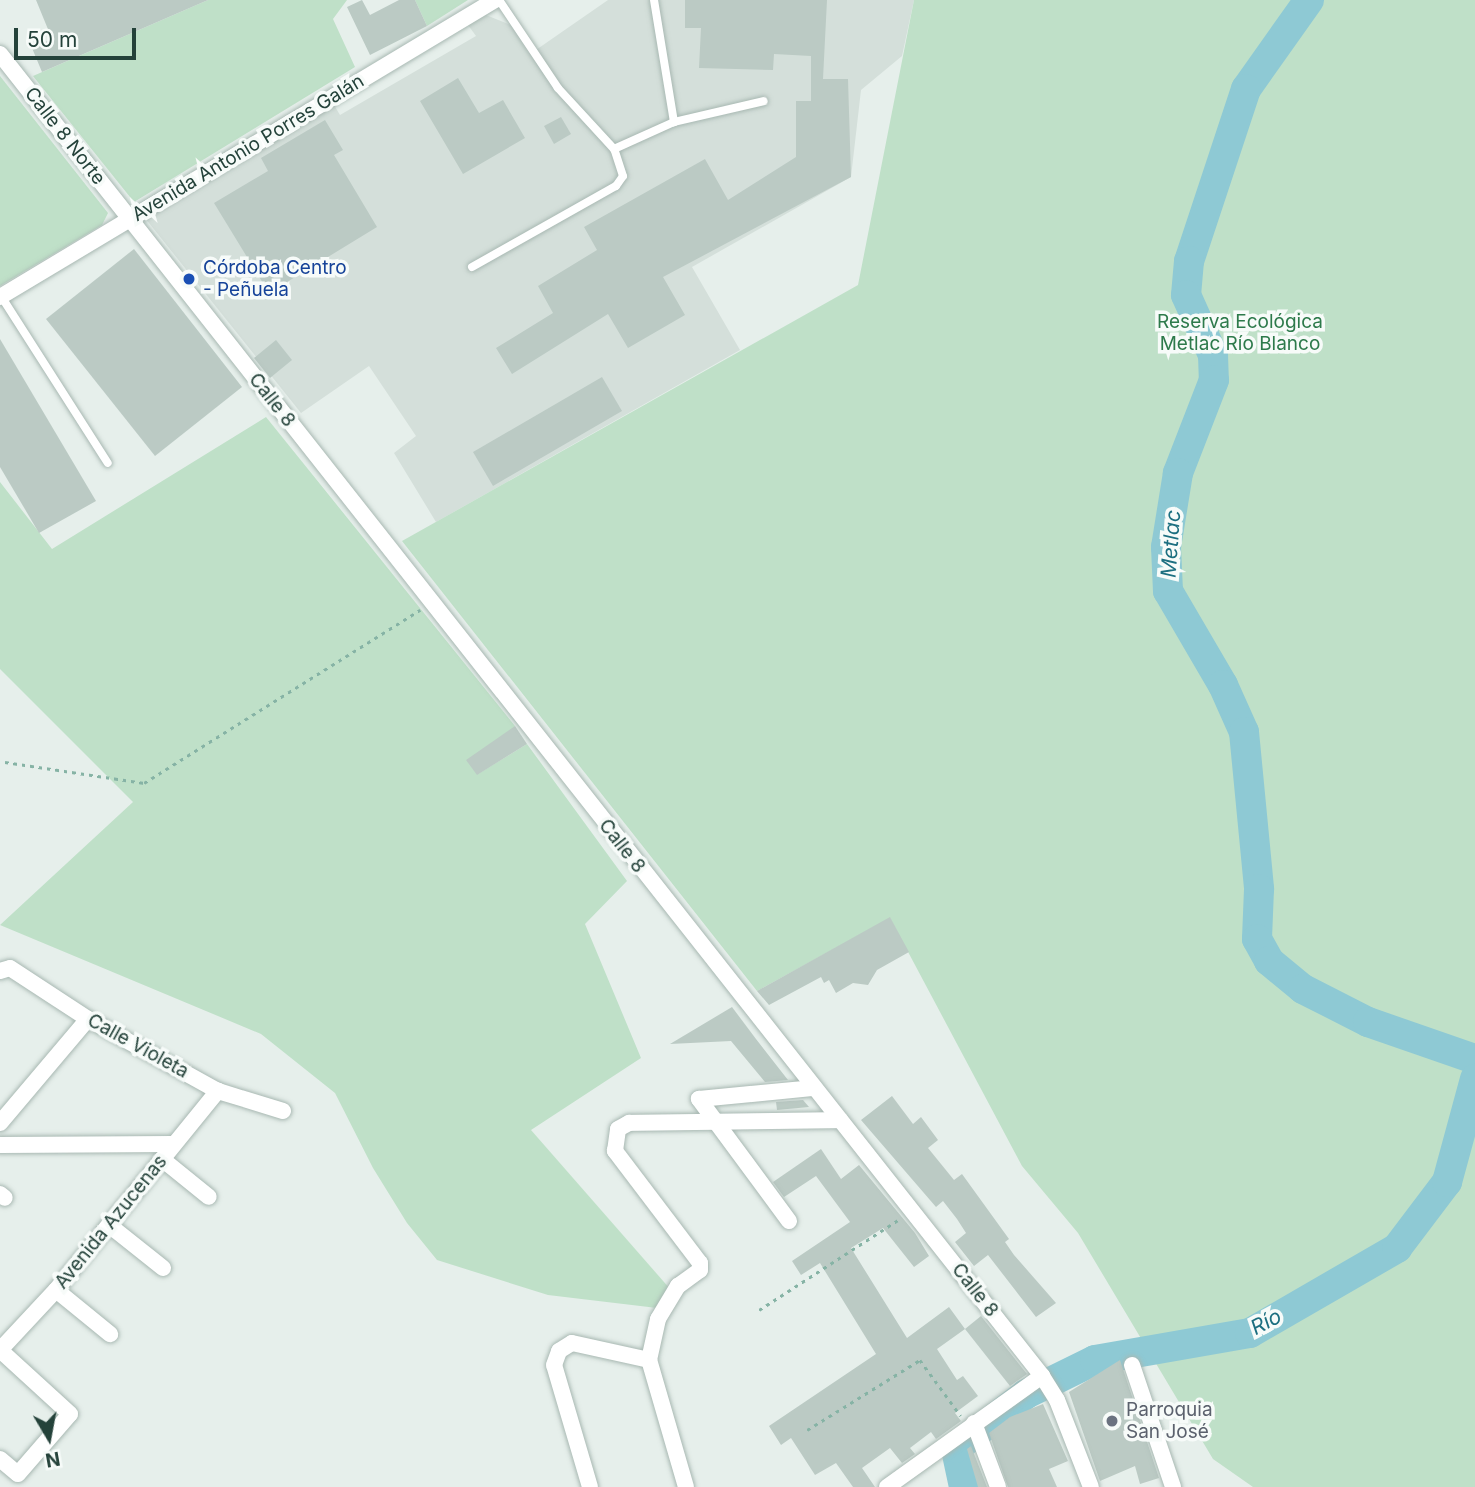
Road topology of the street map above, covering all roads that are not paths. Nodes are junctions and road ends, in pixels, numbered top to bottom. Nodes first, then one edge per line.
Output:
1 (497, 0) edge
2 (654, 0) edge
3 (0, 54) edge
4 (764, 101) dead end
5 (674, 122) junction
6 (614, 149) junction
7 (130, 219) junction
8 (472, 267) dead end
9 (1, 297) edge
10 (108, 463) dead end
11 (0, 971) edge
12 (88, 1019) junction
13 (814, 1088) junction
14 (219, 1091) junction
15 (283, 1111) dead end
16 (840, 1120) junction
17 (715, 1122) junction
18 (0, 1123) edge
19 (173, 1144) junction
20 (0, 1145) edge
21 (162, 1159) junction
22 (209, 1197) dead end
23 (789, 1221) dead end
24 (109, 1224) junction
25 (163, 1268) dead end
26 (56, 1290) junction
27 (6, 1330) edge
28 (110, 1334) dead end
29 (0, 1350) edge
30 (649, 1360) junction
31 (1132, 1365) dead end
32 (1042, 1376) junction
33 (972, 1425) junction
34 (0, 1459) edge
35 (908, 1481) edge
36 (590, 1487) edge
37 (686, 1487) edge
38 (887, 1487) edge
39 (999, 1487) edge
40 (1091, 1487) edge
41 (1173, 1487) edge

1 - 6 lane
1 - 7 street, Avenida Antonio Porres Galán
2 - 5 lane
3 - 7 street, Calle 8 Norte
4 - 5 lane
5 - 6 lane
6 - 8 lane
7 - 9 street, Avenida Antonio Porres Galán
7 - 13 street, Calle 8
9 - 10 lane
11 - 12 street, Calle Violeta
12 - 14 street, Calle Violeta
12 - 18 street
13 - 16 street, Calle 8
13 - 17 street
14 - 15 street, Calle Violeta
14 - 19 street, Avenida Azucenas
16 - 17 street
16 - 32 street, Calle 8
17 - 23 street
17 - 30 street
19 - 20 street
19 - 21 street, Avenida Azucenas
21 - 22 street
21 - 24 street, Avenida Azucenas
24 - 25 street
24 - 26 street, Avenida Azucenas
26 - 27 street, Avenida Azucenas
26 - 28 street
27 - 29 street, Avenida Azucenas
29 - 34 street
30 - 36 street
30 - 37 street
31 - 41 street
32 - 33 street
32 - 40 street, Calle 8
33 - 35 street
33 - 39 street
35 - 38 street

